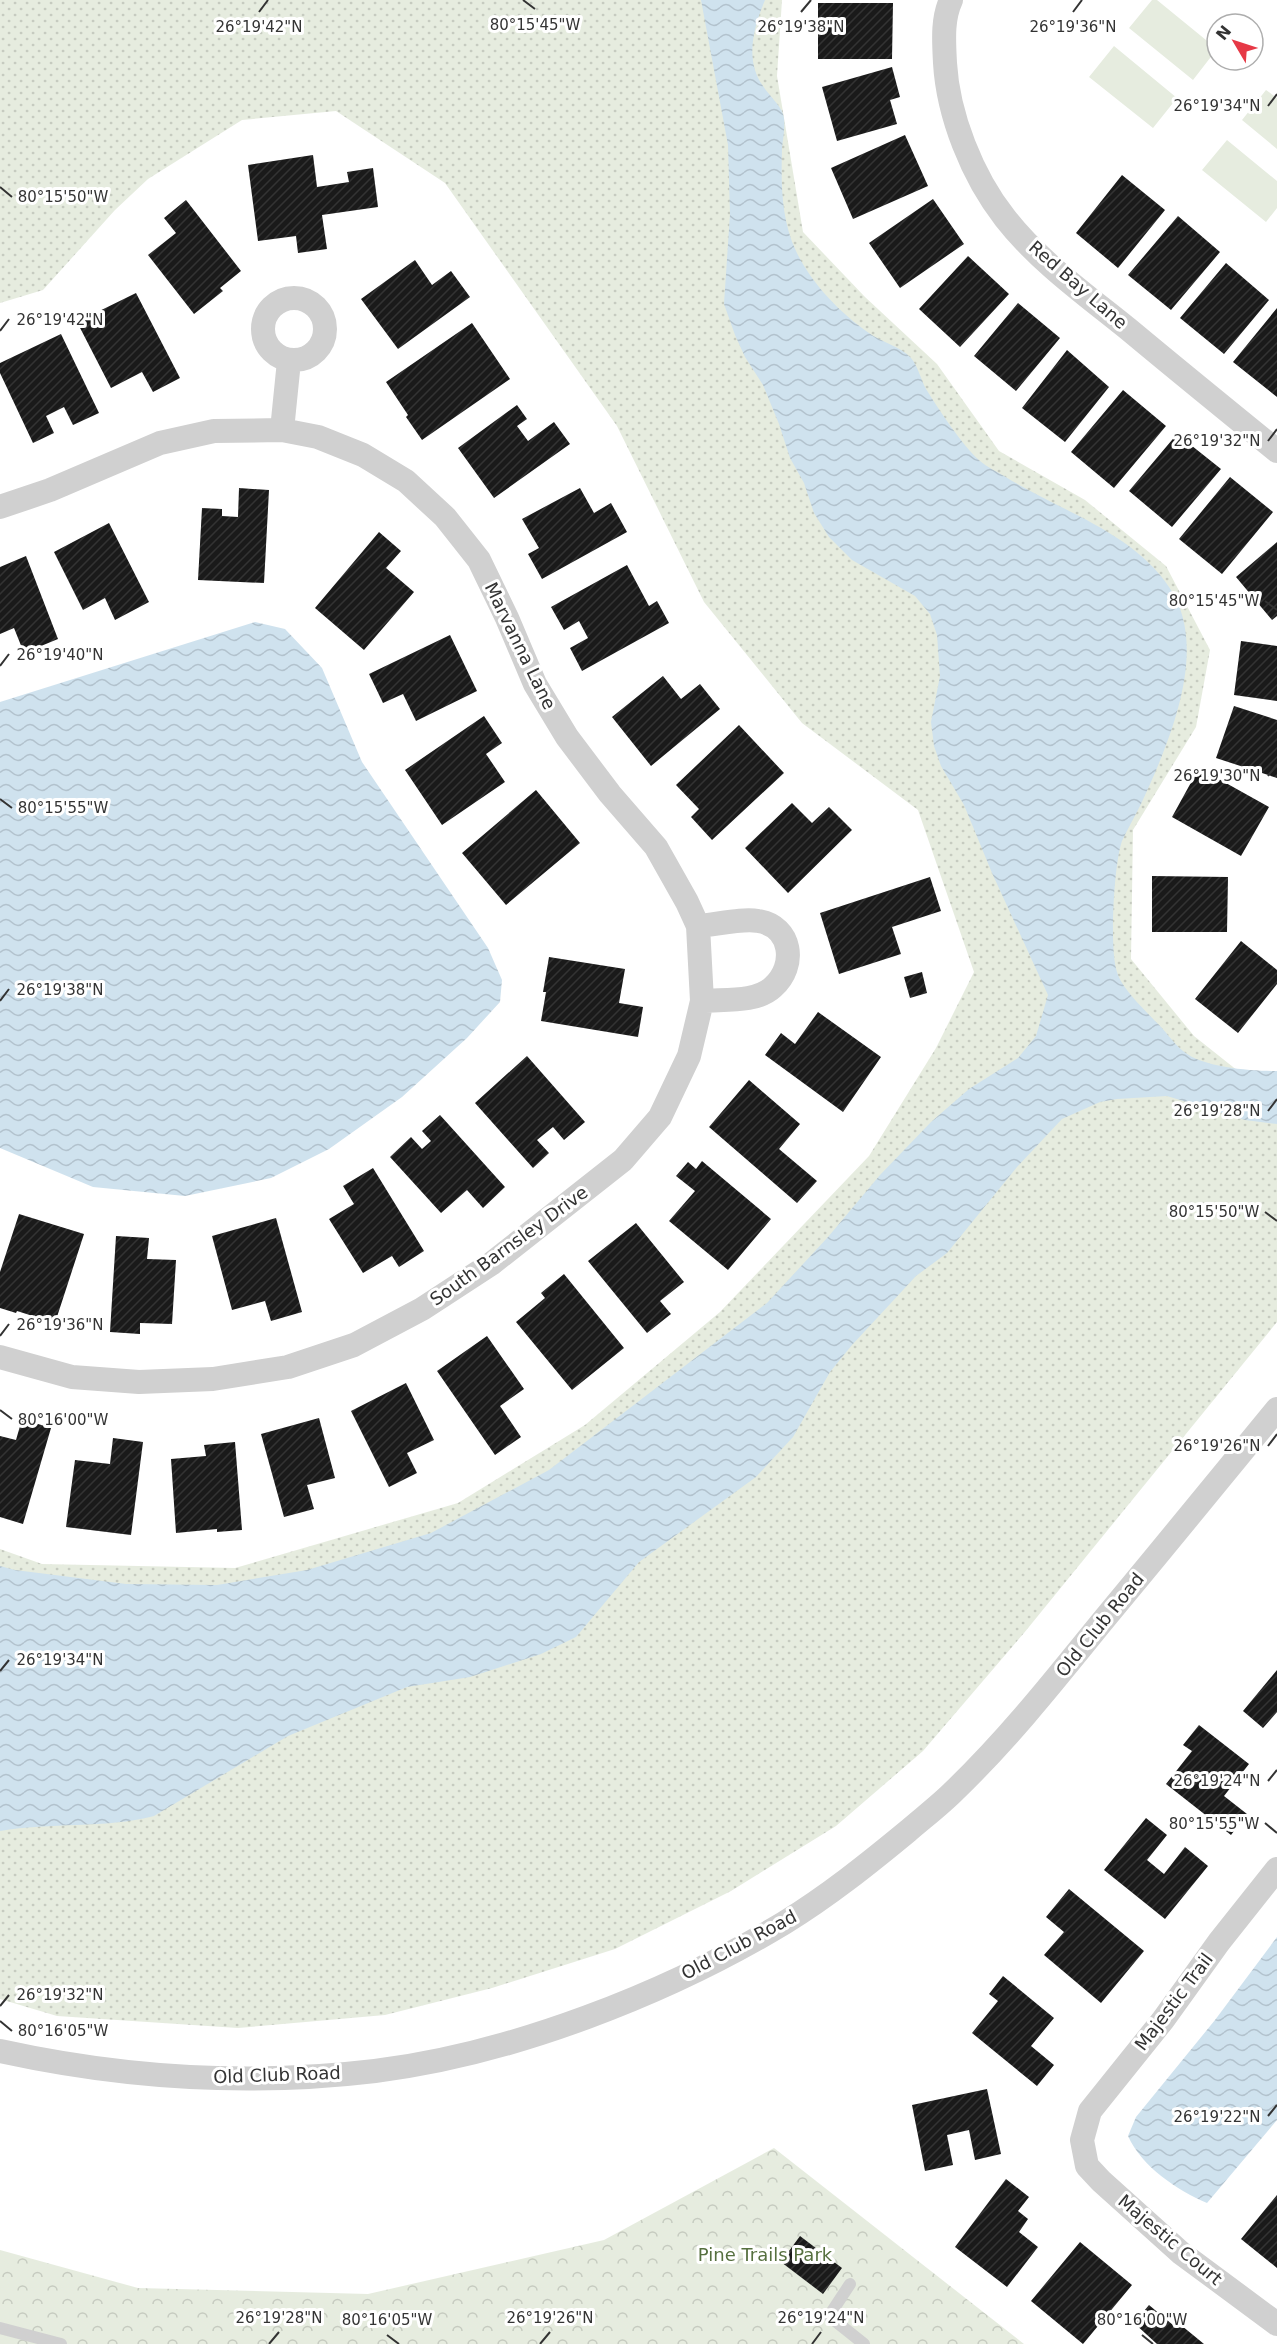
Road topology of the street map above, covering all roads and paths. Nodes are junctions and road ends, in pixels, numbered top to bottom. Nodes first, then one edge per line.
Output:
1 (951, 0) edge
2 (289, 360) dead end
3 (282, 430) junction
4 (1277, 451) edge
5 (0, 507) edge
6 (698, 926) junction
7 (702, 1001) junction
8 (0, 1357) edge
9 (1277, 1409) edge
10 (1277, 1869) edge
11 (0, 2051) edge
12 (1082, 2140) joint
13 (850, 2284) dead end
14 (1277, 2324) edge
15 (0, 2328) edge
16 (61, 2344) edge
17 (864, 2344) edge

1 - 4 street, Red Bay Lane
2 - 3 street
3 - 5 street, Marvanna Lane
3 - 6 street, Marvanna Lane
6 - 7 street, Marvanna Lane
6 - 7 street
7 - 8 street, South Barnsley Drive
9 - 11 street, Old Club Road
10 - 12 street, Majestic Trail
12 - 14 street, Majestic Court
13 - 17 lane
15 - 16 lane

